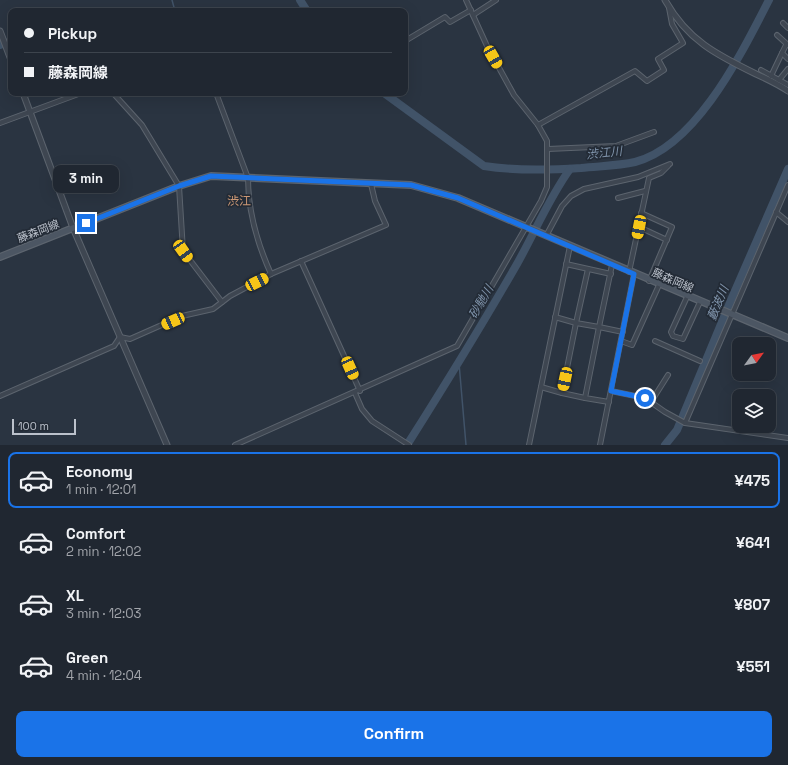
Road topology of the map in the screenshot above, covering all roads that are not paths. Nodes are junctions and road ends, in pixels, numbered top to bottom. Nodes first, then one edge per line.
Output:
1 (466, 0) edge
2 (496, 0) edge
3 (665, 0) edge
4 (669, 8) junction
5 (472, 13) junction
6 (783, 23) dead end
7 (788, 28) edge
8 (1, 33) edge
9 (777, 35) dead end
10 (408, 39) edge
11 (787, 45) edge
12 (8, 52) edge
13 (782, 53) junction
14 (788, 59) edge
15 (788, 69) edge
16 (762, 70) dead end
17 (771, 76) junction
18 (779, 80) junction
19 (788, 85) edge
20 (788, 91) edge
21 (24, 96) edge
22 (72, 96) edge
23 (116, 96) edge
24 (217, 96) edge
25 (30, 111) junction
26 (0, 123) edge
27 (538, 125) junction
28 (654, 132) dead end
29 (548, 148) junction
30 (248, 178) junction
31 (371, 184) junction
32 (788, 185) edge
33 (179, 186) junction
34 (645, 191) junction
35 (618, 198) dead end
36 (776, 212) junction
37 (641, 213) junction
38 (788, 222) edge
39 (525, 227) junction
40 (639, 227) junction
41 (73, 228) junction
42 (546, 236) junction
43 (667, 240) junction
44 (570, 246) junction
45 (0, 256) edge
46 (301, 261) junction
47 (566, 264) junction
48 (612, 265) junction
49 (588, 269) junction
50 (632, 273) junction
51 (271, 274) junction
52 (611, 274) junction
53 (649, 281) junction
54 (660, 285) junction
55 (687, 297) junction
56 (222, 302) junction
57 (700, 302) junction
58 (732, 315) junction
59 (555, 317) junction
60 (576, 323) junction
61 (599, 327) junction
62 (623, 332) junction
63 (120, 338) junction
64 (788, 338) edge
65 (621, 340) junction
66 (655, 341) dead end
67 (700, 361) dead end
68 (668, 375) dead end
69 (541, 387) junction
70 (611, 391) junction
71 (357, 392) junction
72 (562, 393) junction
73 (0, 396) edge
74 (585, 398) junction
75 (609, 402) junction
76 (651, 402) junction
77 (685, 423) junction
78 (788, 438) edge
79 (167, 445) edge
80 (235, 445) edge
81 (409, 445) edge
82 (529, 445) edge
83 (600, 445) edge

1 - 5 street
2 - 5 street
3 - 4 street
4 - 20 street
4 - 27 street
5 - 10 street
5 - 27 street
6 - 7 street
8 - 12 street
9 - 11 street
11 - 13 street
13 - 14 street
13 - 17 street
15 - 18 street
16 - 17 street
17 - 18 street
18 - 19 street
21 - 25 street
22 - 25 street
23 - 33 street
24 - 30 street
25 - 26 street
25 - 41 street
27 - 29 street
28 - 29 street
29 - 39 street
30 - 31 main road, 藤森岡線
30 - 33 main road, 藤森岡線
30 - 51 street
31 - 39 main road, 藤森岡線
31 - 46 street
32 - 36 street
33 - 41 main road, 藤森岡線
33 - 56 street
34 - 35 street
34 - 37 street
34 - 42 street
36 - 38 street
36 - 58 street
37 - 40 street
37 - 43 street
39 - 42 main road, 藤森岡線
39 - 71 street
40 - 43 street
40 - 50 street
41 - 45 main road, 藤森岡線
41 - 63 street
42 - 44 main road, 藤森岡線
43 - 53 street
44 - 47 street
44 - 48 main road, 藤森岡線
46 - 51 street
46 - 71 street
47 - 49 street
47 - 59 street
48 - 50 main road, 藤森岡線
48 - 52 street
49 - 52 street
49 - 60 street
50 - 53 main road, 藤森岡線
50 - 62 street
51 - 56 street
52 - 61 street
53 - 54 main road, 藤森岡線
54 - 55 main road, 藤森岡線
54 - 65 street
55 - 57 main road, 藤森岡線
55 - 57 street
56 - 63 street
57 - 58 main road, 藤森岡線
58 - 64 main road, 藤森岡線
58 - 77 street
59 - 60 street
59 - 69 street
60 - 61 street
60 - 72 street
61 - 62 street
61 - 74 street
62 - 65 street
63 - 73 street
63 - 79 street
65 - 70 street
66 - 67 street
68 - 76 street
69 - 72 street
69 - 82 street
70 - 75 street
70 - 76 street
71 - 80 street
71 - 81 street
72 - 74 street
74 - 75 street
75 - 83 street
76 - 77 street
77 - 78 street

